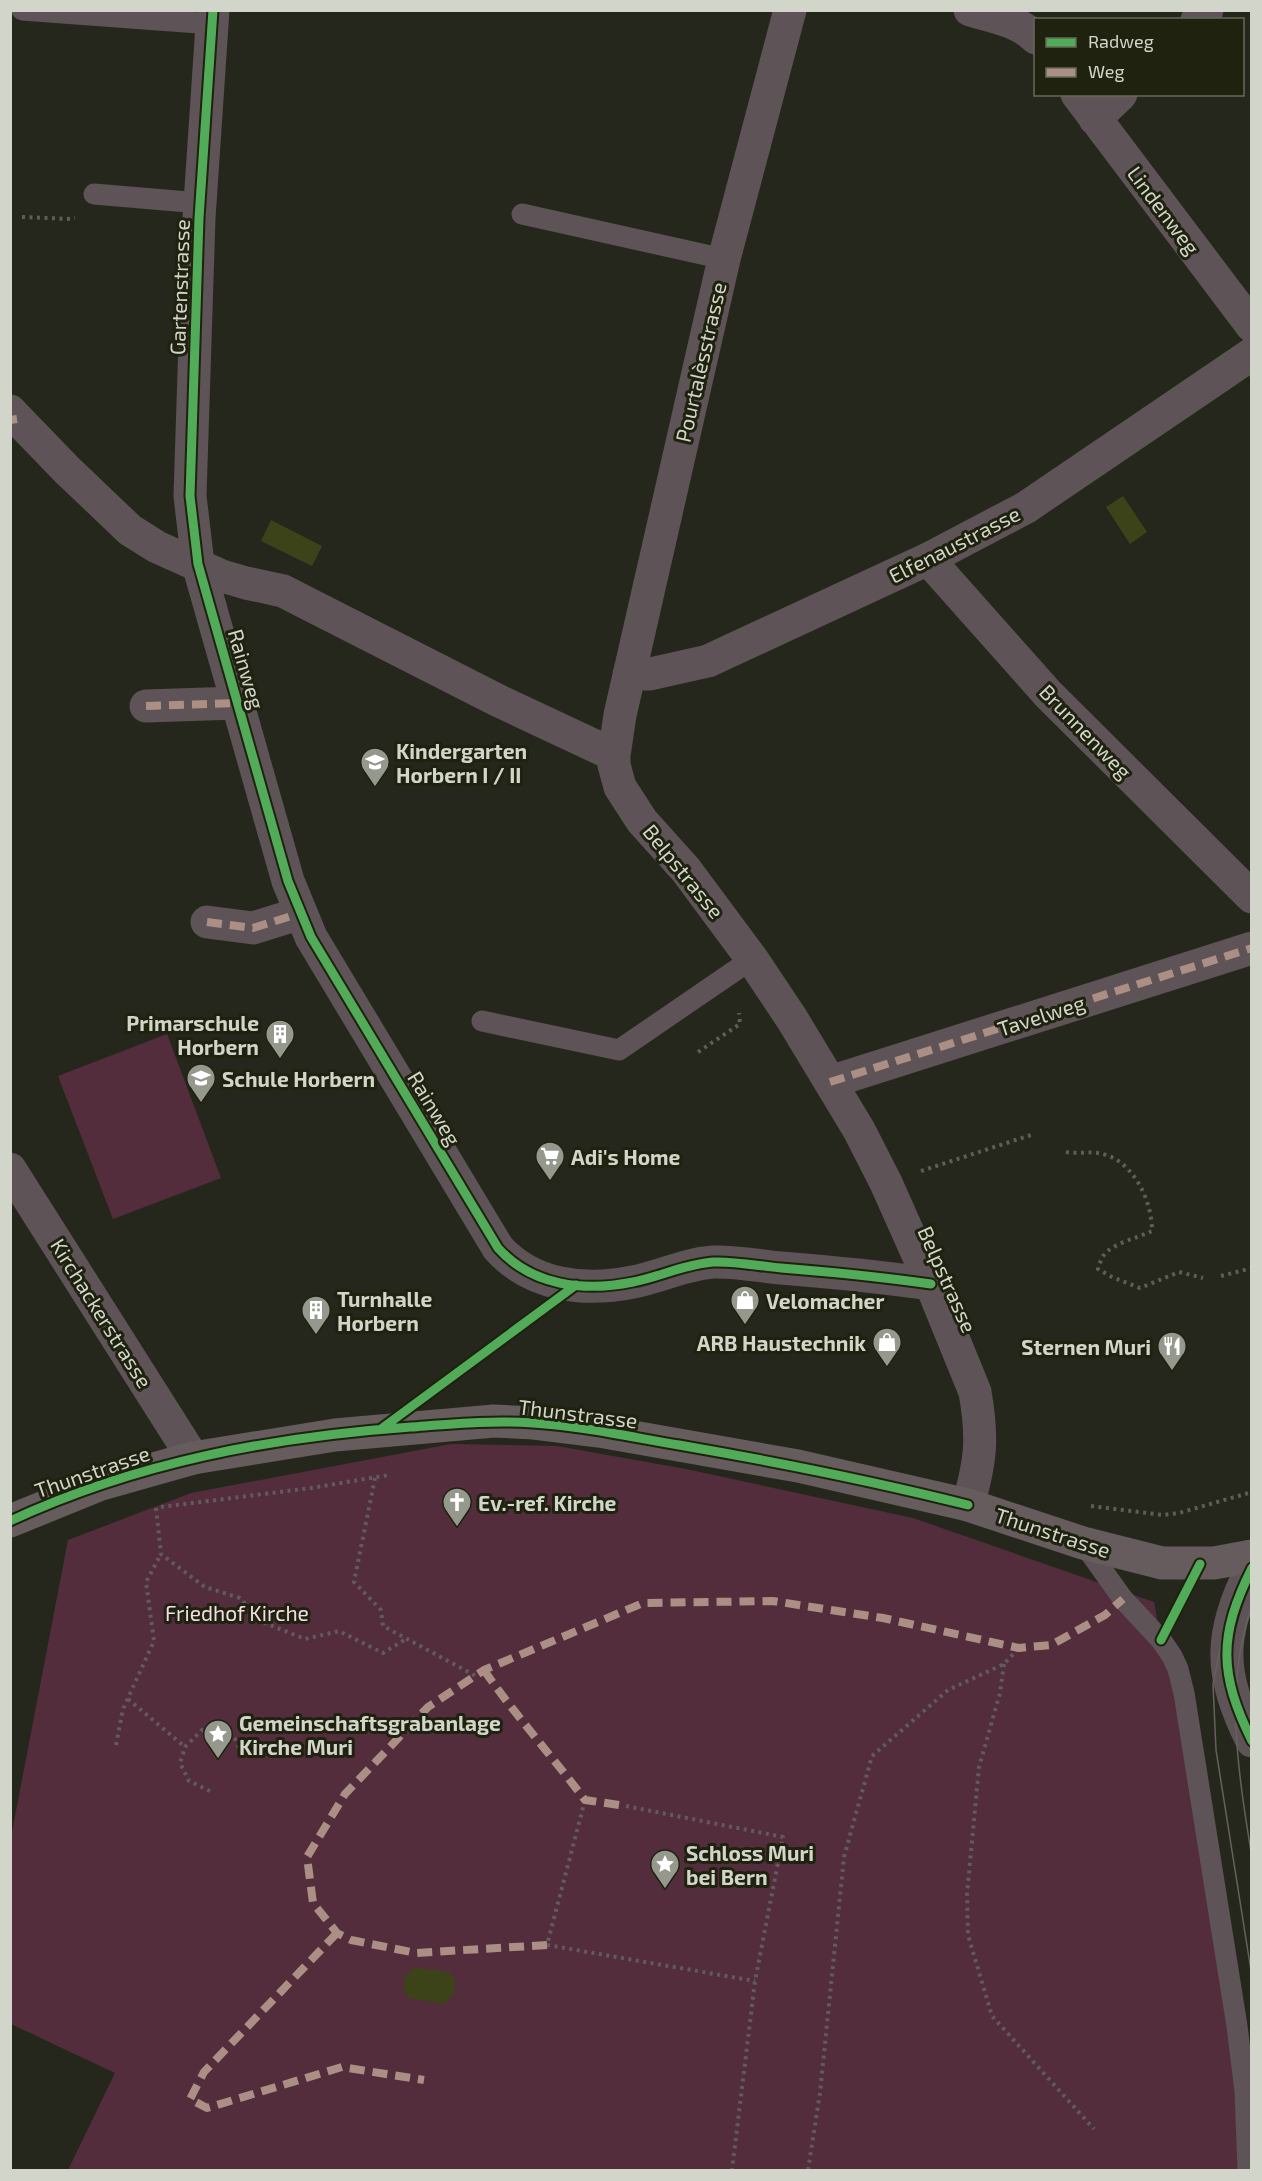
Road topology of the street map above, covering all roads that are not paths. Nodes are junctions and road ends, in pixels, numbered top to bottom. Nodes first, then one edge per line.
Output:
1 (22, 10) edge
2 (790, 10) edge
3 (970, 10) edge
4 (213, 17) edge
5 (1034, 37) edge
6 (1116, 96) edge
7 (1086, 107) edge
8 (94, 194) dead end
9 (200, 204) junction
10 (522, 214) dead end
11 (724, 259) junction
12 (1251, 326) edge
13 (1251, 354) edge
14 (13, 417) edge
15 (928, 559) junction
16 (198, 564) junction
17 (629, 674) junction
18 (237, 703) junction
19 (146, 706) dead end
20 (620, 715) joint
21 (614, 755) junction
22 (1251, 897) edge
23 (301, 913) junction
24 (207, 922) dead end
25 (1251, 948) edge
26 (752, 958) junction
27 (482, 1021) dead end
28 (830, 1082) junction
29 (10, 1169) edge
30 (931, 1284) junction
31 (193, 1458) junction
32 (968, 1505) junction
33 (10, 1521) edge
34 (1083, 1543) junction
35 (1251, 1556) edge
36 (1251, 1568) edge
37 (1251, 1741) edge
38 (1248, 2170) edge

1 - 4 lane
2 - 11 street, Pourtalèsstrasse
3 - 5 street
4 - 9 street, Gartenstrasse
6 - 7 street
7 - 12 street, Lindenweg
8 - 9 lane
9 - 16 street, Gartenstrasse
10 - 11 lane
11 - 17 street, Pourtalèsstrasse
13 - 15 street, Elfenaustrasse
14 - 16 street
15 - 17 street, Elfenaustrasse
15 - 22 street, Brunnenweg
16 - 18 street, Rainweg
16 - 21 street
17 - 20 street, Pourtalèsstrasse
18 - 19 street
18 - 23 street, Rainweg
20 - 21 street, Belpstrasse
21 - 26 street, Belpstrasse
23 - 24 street
23 - 30 street, Rainweg
25 - 28 street, Tavelweg
26 - 27 lane
26 - 28 street, Belpstrasse
28 - 30 street, Belpstrasse
29 - 31 street, Kirchackerstrasse
30 - 32 street, Belpstrasse
31 - 32 main road, Thunstrasse
31 - 33 main road, Thunstrasse
32 - 34 main road, Thunstrasse
34 - 35 main road, Thunstrasse
34 - 38 lane
36 - 37 street

